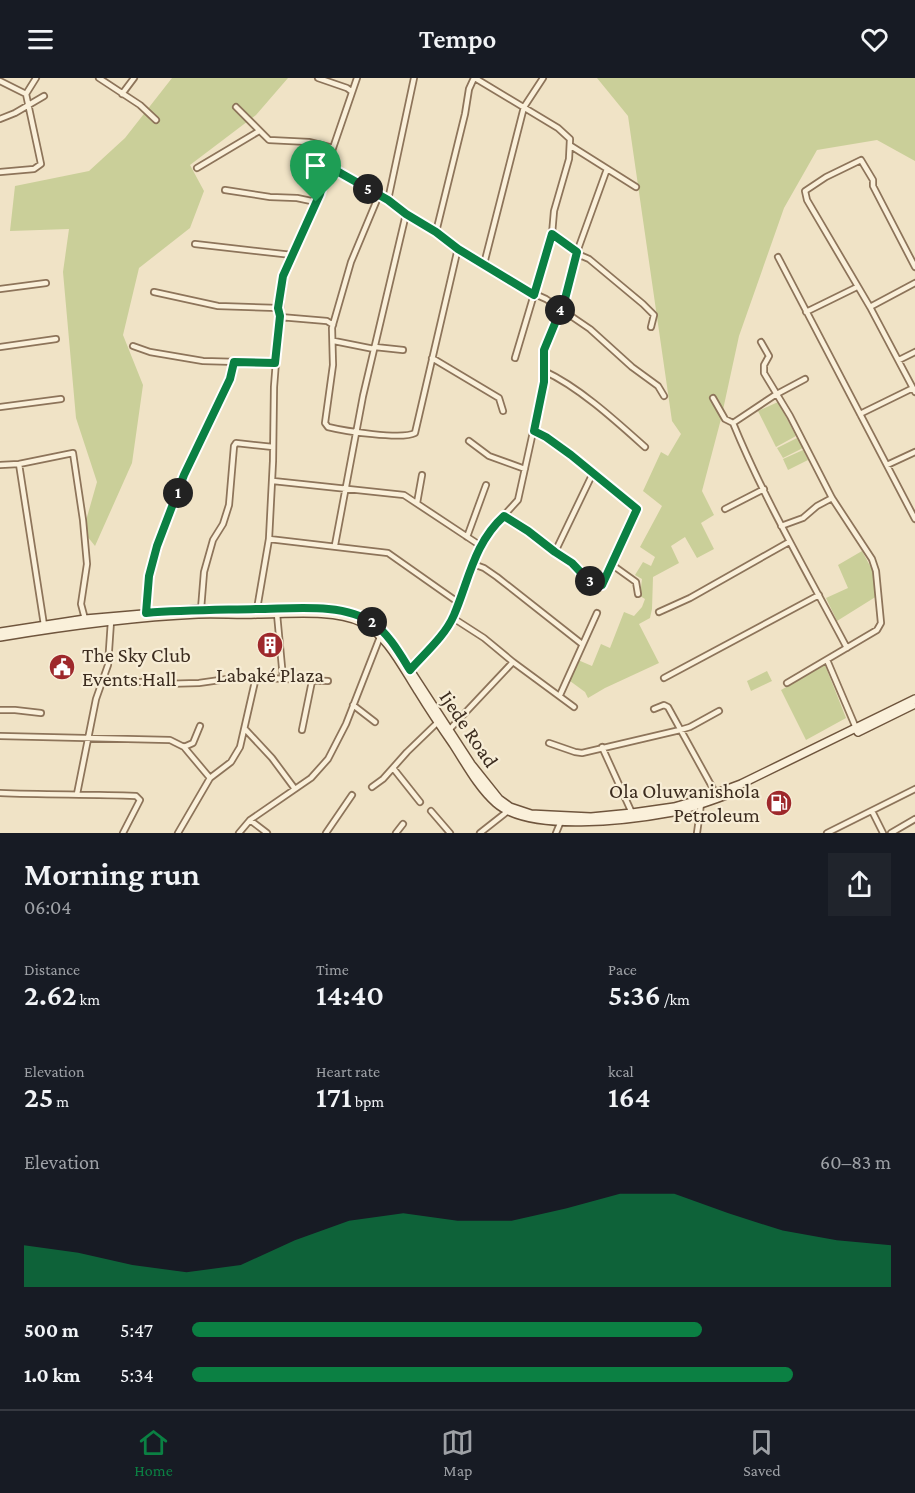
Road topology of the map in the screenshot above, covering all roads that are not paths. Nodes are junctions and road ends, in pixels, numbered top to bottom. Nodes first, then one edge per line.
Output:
1 (36, 78) edge
2 (99, 78) edge
3 (134, 78) edge
4 (318, 78) edge
5 (357, 78) edge
6 (414, 78) edge
7 (474, 78) edge
8 (543, 78) edge
9 (0, 81) edge
10 (351, 92) junction
11 (26, 94) junction
12 (122, 94) junction
13 (44, 96) dead end
14 (28, 105) junction
15 (236, 107) dead end
16 (524, 107) junction
17 (0, 119) edge
18 (156, 120) dead end
19 (260, 131) junction
20 (571, 146) junction
21 (333, 148) junction
22 (328, 166) junction
23 (196, 168) dead end
24 (607, 169) junction
25 (0, 172) edge
26 (636, 187) dead end
27 (225, 190) dead end
28 (379, 195) junction
29 (388, 200) junction
30 (316, 202) junction
31 (406, 214) junction
32 (436, 232) junction
33 (552, 234) junction
34 (195, 244) dead end
35 (458, 249) junction
36 (292, 255) junction
37 (577, 255) junction
38 (778, 257) dead end
39 (484, 264) junction
40 (915, 267) edge
41 (46, 283) dead end
42 (915, 283) edge
43 (857, 287) junction
44 (0, 289) edge
45 (154, 292) dead end
46 (534, 295) junction
47 (870, 307) junction
48 (278, 308) junction
49 (561, 310) junction
50 (806, 312) junction
51 (280, 316) junction
52 (333, 325) junction
53 (651, 327) dead end
54 (56, 339) dead end
55 (334, 341) junction
56 (761, 342) dead end
57 (133, 346) dead end
58 (0, 347) edge
59 (374, 348) junction
60 (403, 350) dead end
61 (915, 352) edge
62 (432, 358) junction
63 (515, 358) dead end
64 (899, 360) junction
65 (234, 362) junction
66 (275, 363) junction
67 (544, 371) junction
68 (805, 379) dead end
69 (914, 390) edge
70 (776, 395) junction
71 (664, 396) dead end
72 (713, 398) dead end
73 (61, 399) dead end
74 (0, 407) edge
75 (503, 411) dead end
76 (860, 414) junction
77 (733, 423) junction
78 (534, 431) junction
79 (358, 432) junction
80 (470, 441) dead end
81 (273, 447) junction
82 (645, 447) dead end
83 (915, 452) edge
84 (19, 464) junction
85 (0, 465) edge
86 (887, 465) junction
87 (525, 469) junction
88 (593, 473) junction
89 (422, 475) dead end
90 (273, 481) junction
91 (486, 486) dead end
92 (346, 488) junction
93 (764, 489) junction
94 (832, 498) junction
95 (417, 503) junction
96 (725, 509) dead end
97 (504, 516) junction
98 (915, 519) edge
99 (781, 526) junction
100 (467, 537) junction
101 (269, 539) junction
102 (789, 542) junction
103 (335, 545) junction
104 (480, 546) junction
105 (555, 552) junction
106 (472, 564) junction
107 (611, 564) junction
108 (638, 594) dead end
109 (819, 595) junction
110 (459, 603) junction
111 (201, 609) junction
112 (257, 609) junction
113 (659, 612) dead end
114 (146, 613) junction
115 (597, 613) dead end
116 (277, 614) junction
117 (453, 618) junction
118 (85, 619) junction
119 (111, 621) junction
120 (44, 625) junction
121 (0, 632) edge
122 (0, 637) edge
123 (380, 637) junction
124 (582, 644) junction
125 (847, 648) junction
126 (827, 660) junction
127 (513, 662) junction
128 (410, 670) junction
129 (256, 677) junction
130 (283, 678) junction
131 (664, 678) dead end
132 (312, 681) junction
133 (328, 681) dead end
134 (102, 682) junction
135 (787, 683) dead end
136 (560, 696) junction
137 (353, 705) junction
138 (914, 705) edge
139 (574, 707) dead end
140 (654, 709) dead end
141 (0, 710) edge
142 (719, 711) dead end
143 (41, 713) dead end
144 (881, 718) junction
145 (375, 722) dead end
146 (438, 722) junction
147 (200, 726) dead end
148 (856, 728) junction
149 (245, 729) junction
150 (302, 730) dead end
151 (449, 730) junction
152 (680, 730) junction
153 (0, 736) edge
154 (88, 739) junction
155 (549, 743) dead end
156 (184, 747) junction
157 (602, 747) junction
158 (393, 768) junction
159 (210, 778) junction
160 (372, 787) dead end
161 (295, 789) junction
162 (914, 790) edge
163 (0, 793) edge
164 (77, 794) junction
165 (716, 794) junction
166 (351, 795) dead end
167 (420, 802) dead end
168 (701, 804) junction
169 (431, 811) dead end
170 (872, 811) junction
171 (508, 812) junction
172 (632, 813) junction
173 (915, 819) edge
174 (250, 820) junction
175 (561, 821) junction
176 (403, 824) dead end
177 (123, 833) edge
178 (178, 833) edge
179 (239, 833) edge
180 (267, 833) edge
181 (326, 833) edge
182 (396, 833) edge
183 (450, 833) edge
184 (480, 833) edge
185 (556, 833) edge
186 (696, 833) edge
187 (827, 833) edge
188 (883, 833) edge
189 (891, 833) edge

1 - 11 street
2 - 12 street
3 - 12 street
4 - 10 street
5 - 10 street
6 - 29 street
7 - 16 street
7 - 32 street
8 - 16 street
9 - 11 street
10 - 21 street
11 - 14 street
12 - 18 street
13 - 14 street
14 - 17 street
14 - 25 street
15 - 19 street
16 - 20 street
16 - 39 street
19 - 21 street
19 - 23 street
20 - 24 street
20 - 33 street
21 - 22 street
22 - 28 street
22 - 30 street
24 - 26 street
24 - 37 street
27 - 30 street
28 - 29 street
28 - 52 street
29 - 31 street
30 - 36 street
31 - 32 street
31 - 59 street
32 - 35 street
33 - 37 street
33 - 46 street
34 - 36 street
35 - 39 street
35 - 62 street
36 - 48 street
37 - 49 street
37 - 53 street
38 - 50 street
39 - 46 street
40 - 43 street
41 - 44 street
42 - 47 street
43 - 47 street
43 - 50 street
45 - 48 street
46 - 49 street
46 - 63 street
47 - 64 street
48 - 51 street
49 - 67 street
49 - 71 street
50 - 76 street
51 - 52 street
51 - 66 street
52 - 55 street
54 - 58 street
55 - 59 street
55 - 79 street
56 - 70 street
57 - 65 street
59 - 60 street
59 - 79 street
61 - 64 street
62 - 75 street
62 - 79 street
64 - 69 street
65 - 66 street
65 - 114 street
66 - 81 street
67 - 78 street
67 - 82 street
68 - 70 street
69 - 76 street
70 - 77 street
70 - 94 street
72 - 77 street
73 - 74 street
76 - 86 street
77 - 93 street
78 - 87 street
78 - 88 street
79 - 92 street
80 - 87 street
81 - 90 street
81 - 111 street
83 - 86 street
84 - 85 street
84 - 118 street
84 - 120 street
86 - 98 street
87 - 97 street
88 - 105 street
88 - 107 street
89 - 95 street
90 - 92 street
90 - 101 street
91 - 100 street
92 - 95 street
92 - 103 street
93 - 96 street
93 - 99 street
94 - 99 street
94 - 125 street
95 - 100 street
97 - 104 street
97 - 105 street
99 - 102 street
100 - 104 street
101 - 103 street
101 - 112 street
102 - 109 street
102 - 113 street
103 - 110 street
104 - 106 street
105 - 107 street
106 - 110 street
106 - 124 street
107 - 108 street
109 - 125 street
109 - 131 street
110 - 117 street
111 - 112 main road, Ijede Road
111 - 114 main road, Ijede Road
112 - 128 main road, Ijede Road
114 - 118 main road, Ijede Road
115 - 124 street
116 - 119 main road, Ijede Road
116 - 123 main road, Ijede Road
116 - 130 street
117 - 127 street
117 - 128 street
118 - 120 main road, Ijede Road
119 - 122 main road, Ijede Road
119 - 134 street
120 - 121 main road, Ijede Road
123 - 137 street
123 - 146 main road, Ijede Road
124 - 136 street
125 - 126 street
126 - 135 street
126 - 148 street
127 - 136 street
127 - 151 street
128 - 151 main road, Ijede Road
129 - 130 street
129 - 134 street
129 - 149 street
130 - 132 street
132 - 133 street
132 - 150 street
134 - 154 street
136 - 139 street
137 - 145 street
137 - 161 street
138 - 144 main road, Ijede Road
140 - 152 street
141 - 143 street
142 - 152 street
144 - 148 main road, Ijede Road
144 - 168 main road, Ijede Road
146 - 158 street
146 - 171 main road, Ijede Road
147 - 156 street
148 - 165 main road, Ijede Road
149 - 159 street
149 - 161 street
151 - 172 main road, Ijede Road
152 - 157 street
152 - 165 street
153 - 154 street
154 - 156 street
154 - 164 street
155 - 157 street
156 - 159 street
157 - 172 street
158 - 160 street
158 - 167 street
159 - 178 street
161 - 174 street
162 - 170 street
163 - 164 street
164 - 177 street
165 - 172 main road, Ijede Road
166 - 181 street
168 - 175 main road, Ijede Road
168 - 186 street
169 - 183 street
170 - 187 street
170 - 188 street
171 - 175 main road, Ijede Road
171 - 184 street
173 - 189 street
174 - 179 street
174 - 180 street
175 - 185 street
176 - 182 street

